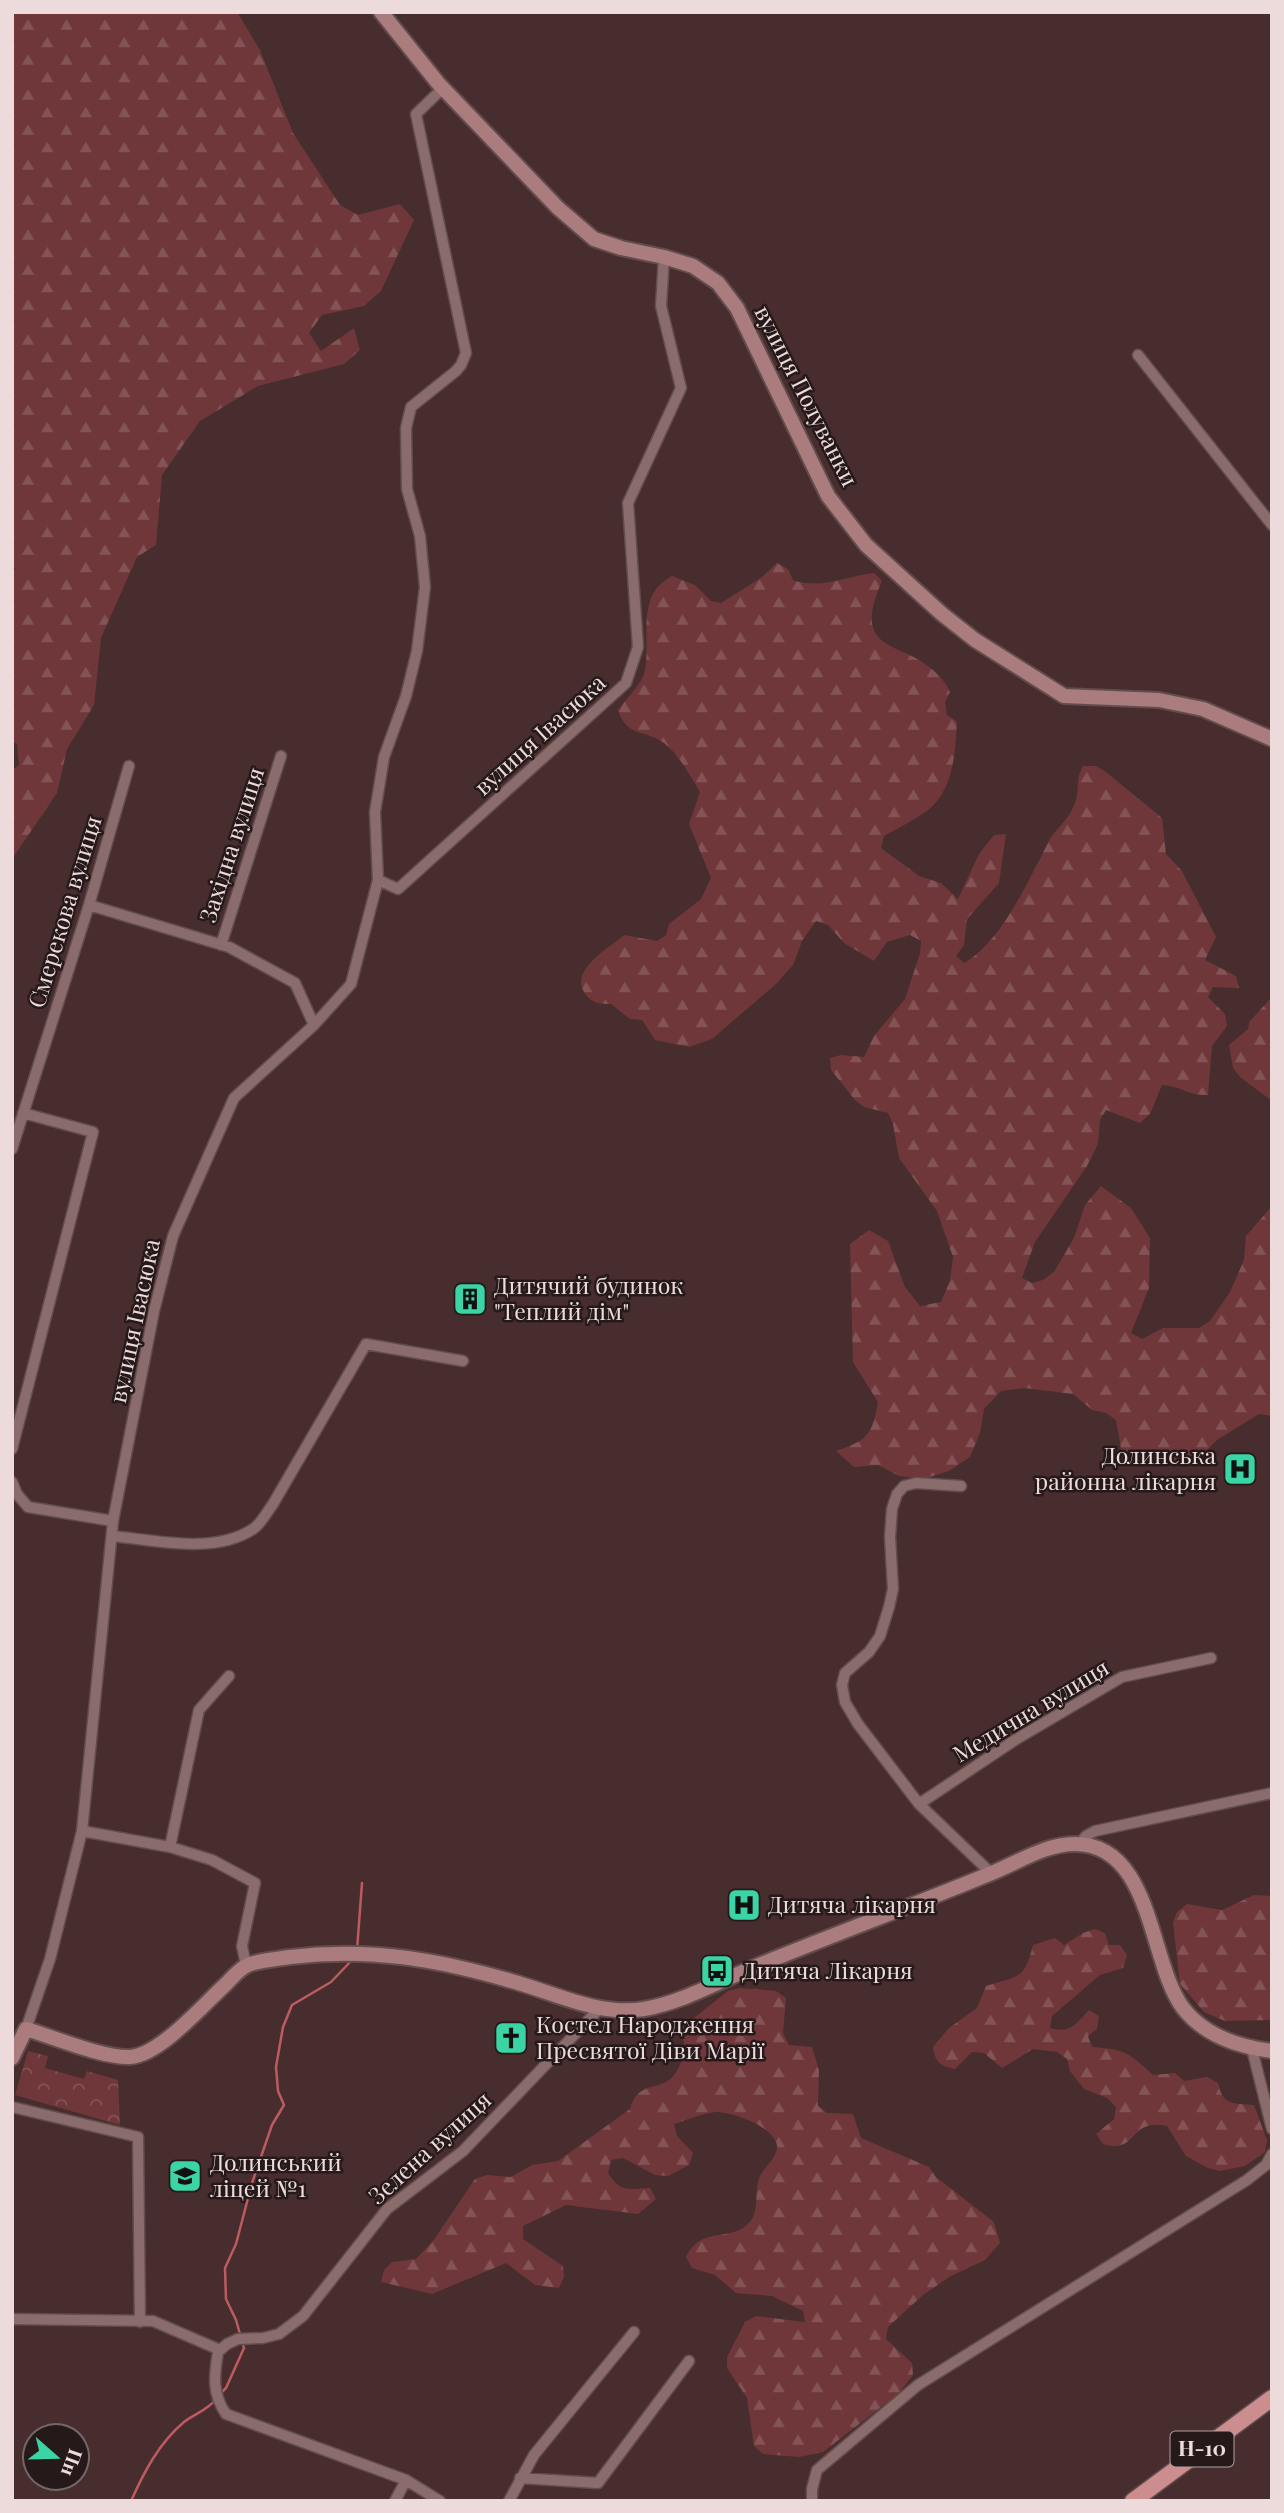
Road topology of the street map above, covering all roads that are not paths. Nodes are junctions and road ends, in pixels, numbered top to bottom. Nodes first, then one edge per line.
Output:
1 (381, 12) edge
2 (443, 88) junction
3 (664, 257) junction
4 (1138, 355) dead end
5 (1272, 525) edge
6 (1272, 739) edge
7 (281, 756) dead end
8 (129, 766) dead end
9 (378, 880) junction
10 (89, 905) junction
11 (221, 945) junction
12 (314, 1025) junction
13 (23, 1113) junction
14 (12, 1149) edge
15 (463, 1361) dead end
16 (12, 1449) edge
17 (12, 1482) edge
18 (961, 1486) dead end
19 (113, 1521) junction
20 (112, 1536) junction
21 (1211, 1658) dead end
22 (229, 1676) dead end
23 (1272, 1793) edge
24 (919, 1804) junction
25 (82, 1832) junction
26 (1080, 1844) junction
27 (170, 1847) junction
28 (992, 1874) junction
29 (246, 1965) junction
30 (600, 2008) junction
31 (26, 2029) junction
32 (1252, 2049) junction
33 (1272, 2051) edge
34 (12, 2058) edge
35 (12, 2107) edge
36 (1272, 2129) edge
37 (1272, 2154) edge
38 (12, 2319) edge
39 (140, 2322) junction
40 (634, 2332) dead end
41 (219, 2351) junction
42 (689, 2361) dead end
43 (1272, 2398) edge
44 (520, 2478) junction
45 (406, 2480) junction
46 (395, 2501) edge
47 (440, 2501) edge
48 (509, 2501) edge
49 (812, 2501) edge
50 (1132, 2501) edge

1 - 2 street, вулиця Полуванки
2 - 3 street, вулиця Полуванки
2 - 9 street, вулиця Івасюка
3 - 6 street, вулиця Полуванки
3 - 9 street, вулиця Івасюка
4 - 5 street
7 - 11 street, Західна вулиця
8 - 10 street, Смерекова вулиця
9 - 12 street, вулиця Івасюка
10 - 11 street
10 - 13 street, Смерекова вулиця
11 - 12 street
12 - 19 street, вулиця Івасюка
13 - 14 street, Смерекова вулиця
13 - 16 street
15 - 20 street
17 - 19 street
18 - 24 street
19 - 20 street, вулиця Івасюка
20 - 25 street, вулиця Івасюка
21 - 24 street, Медична вулиця
22 - 27 street
23 - 26 street
24 - 28 street
25 - 27 street
25 - 31 street, вулиця Івасюка
26 - 28 street
26 - 32 street
27 - 29 street
28 - 30 street
29 - 30 street
29 - 31 street
30 - 41 street, Зелена вулиця
31 - 34 street
32 - 33 street
32 - 36 street
35 - 39 street
37 - 49 street
38 - 39 street
39 - 41 street
40 - 44 street
41 - 45 street
42 - 44 street
43 - 50 main road, Н-10
44 - 48 street
45 - 46 street
45 - 47 street

